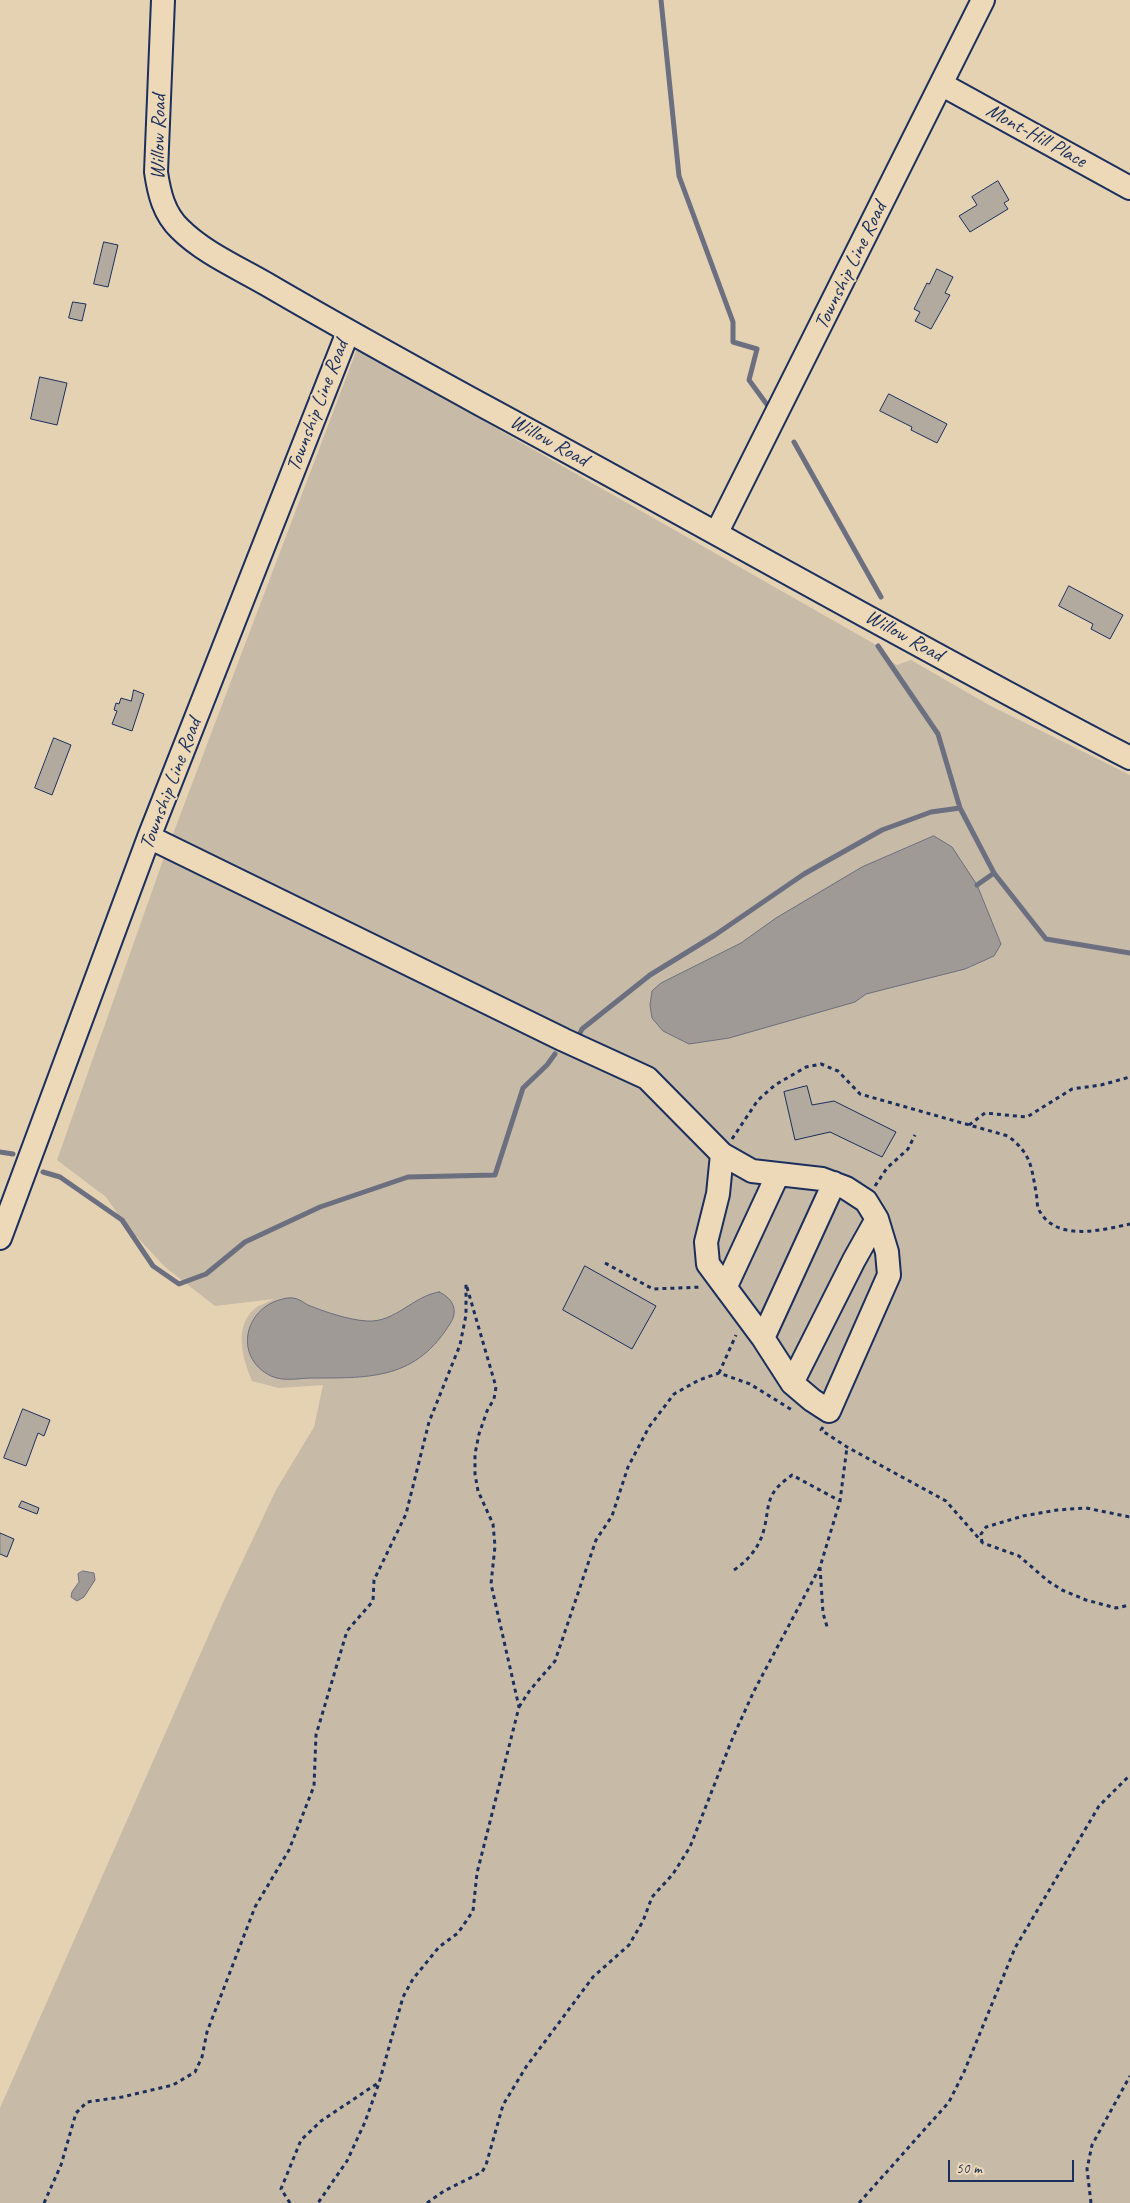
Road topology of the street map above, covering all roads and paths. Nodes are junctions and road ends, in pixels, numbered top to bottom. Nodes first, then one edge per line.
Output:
1 (163, 0) edge
2 (983, 0) edge
3 (941, 84) junction
4 (1130, 188) edge
5 (348, 332) junction
6 (717, 532) junction
7 (1130, 758) edge
8 (150, 837) junction
9 (1130, 1077) edge
10 (969, 1126) junction
11 (915, 1135) dead end
12 (722, 1154) junction
13 (778, 1174) junction
14 (834, 1183) junction
15 (872, 1210) junction
16 (1130, 1224) edge
17 (0, 1238) edge
18 (605, 1263) dead end
19 (726, 1286) junction
20 (745, 1315) junction
21 (763, 1338) junction
22 (719, 1373) junction
23 (792, 1383) junction
24 (798, 1414) dead end
25 (821, 1422) junction
26 (847, 1447) junction
27 (840, 1501) junction
28 (1130, 1517) edge
29 (982, 1543) junction
30 (820, 1567) junction
31 (734, 1570) dead end
32 (1130, 1605) edge
33 (828, 1630) dead end
34 (519, 1706) junction
35 (1130, 1775) edge
36 (1130, 2076) edge
37 (379, 2083) junction
38 (44, 2203) edge
39 (290, 2203) edge
40 (318, 2203) edge
41 (427, 2203) edge
42 (859, 2203) edge
43 (1091, 2203) edge

1 - 5 street, Willow Road
2 - 3 street, Township Line Road
3 - 4 street, Mont-Hill Place
3 - 6 street, Township Line Road
5 - 6 street, Willow Road
5 - 8 street, Township Line Road
6 - 7 street, Willow Road
8 - 12 street
8 - 17 street, Township Line Road
9 - 10 path
10 - 12 path
10 - 16 path
11 - 15 path
12 - 13 street
12 - 19 street
13 - 14 street
13 - 19 street
14 - 15 street
14 - 21 street
15 - 23 street
15 - 25 street
18 - 19 path
19 - 20 street
20 - 21 street
20 - 22 path
21 - 23 street
22 - 24 path
22 - 34 path
23 - 25 street
25 - 26 path
26 - 27 path
26 - 29 path
27 - 30 path
27 - 31 path
28 - 29 path
29 - 32 path
30 - 33 path
30 - 41 path
34 - 37 path
34 - 38 path
35 - 42 path
36 - 43 path
37 - 39 path
37 - 40 path

